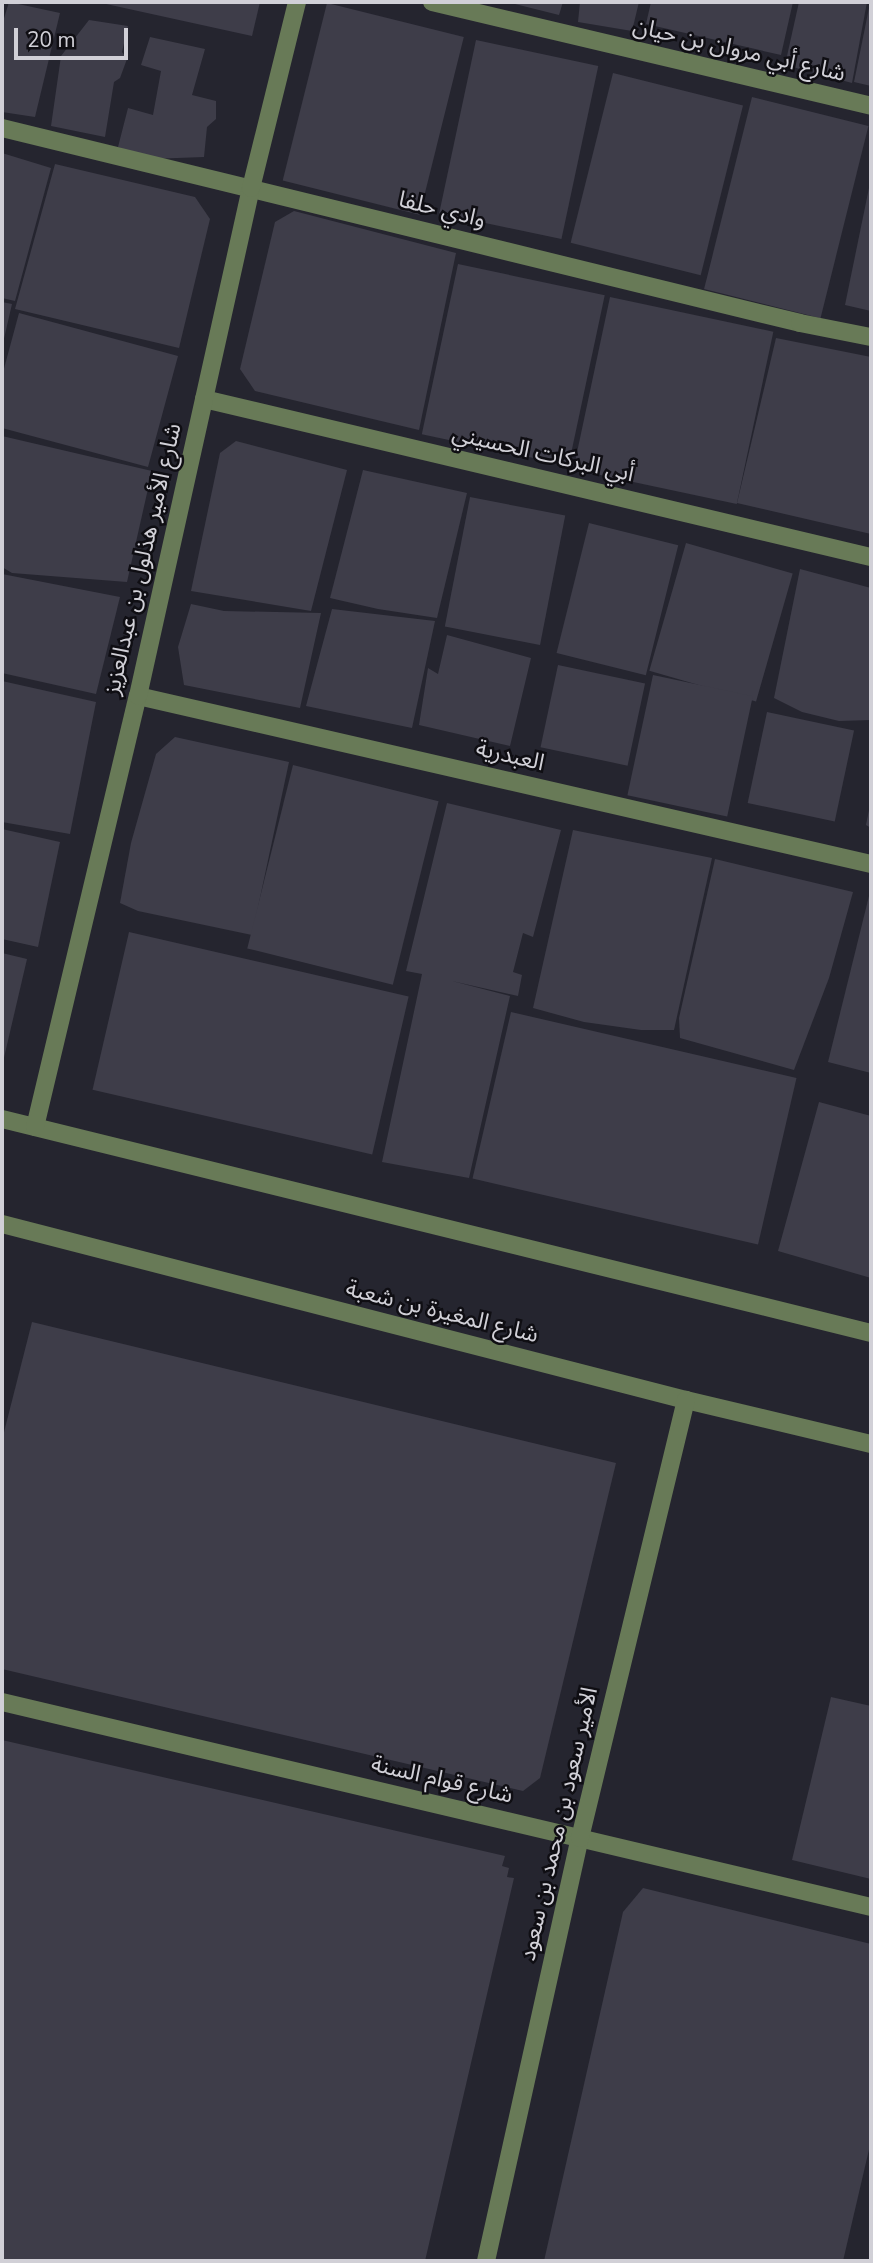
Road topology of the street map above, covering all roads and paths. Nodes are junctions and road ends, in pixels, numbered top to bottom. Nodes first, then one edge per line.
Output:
1 (297, 2) edge
2 (432, 2) edge
3 (871, 106) edge
4 (2, 128) edge
5 (251, 188) junction
6 (871, 337) edge
7 (204, 399) junction
8 (871, 557) edge
9 (138, 696) junction
10 (871, 864) edge
11 (2, 1119) edge
12 (35, 1127) junction
13 (3, 1228) edge
14 (871, 1333) edge
15 (686, 1400) junction
16 (871, 1444) edge
17 (2, 1702) edge
18 (580, 1838) junction
19 (871, 1906) edge
20 (486, 2261) edge

1 - 5 street, شارع الأمير هذلول بن عبدالعزيز
2 - 3 street, شارع أبي مروان بن حيان
4 - 5 street, وادي حلفا
5 - 6 street, وادي حلفا
5 - 7 street, شارع الأمير هذلول بن عبدالعزيز
7 - 8 street, أبي البركات الحسيني
7 - 9 street, شارع الأمير هذلول بن عبدالعزيز
9 - 10 street, العبدرية
9 - 12 street, شارع الأمير هذلول بن عبدالعزيز
11 - 12 street
12 - 14 street
13 - 15 street, شارع المغيرة بن شعبة
15 - 16 street, شارع المغيرة بن شعبة
15 - 18 street, الأمير سعود بن محمد بن سعود
17 - 18 street, شارع قوام السنة
18 - 19 street, شارع قوام السنة
18 - 20 street, الأمير سعود بن محمد بن سعود

